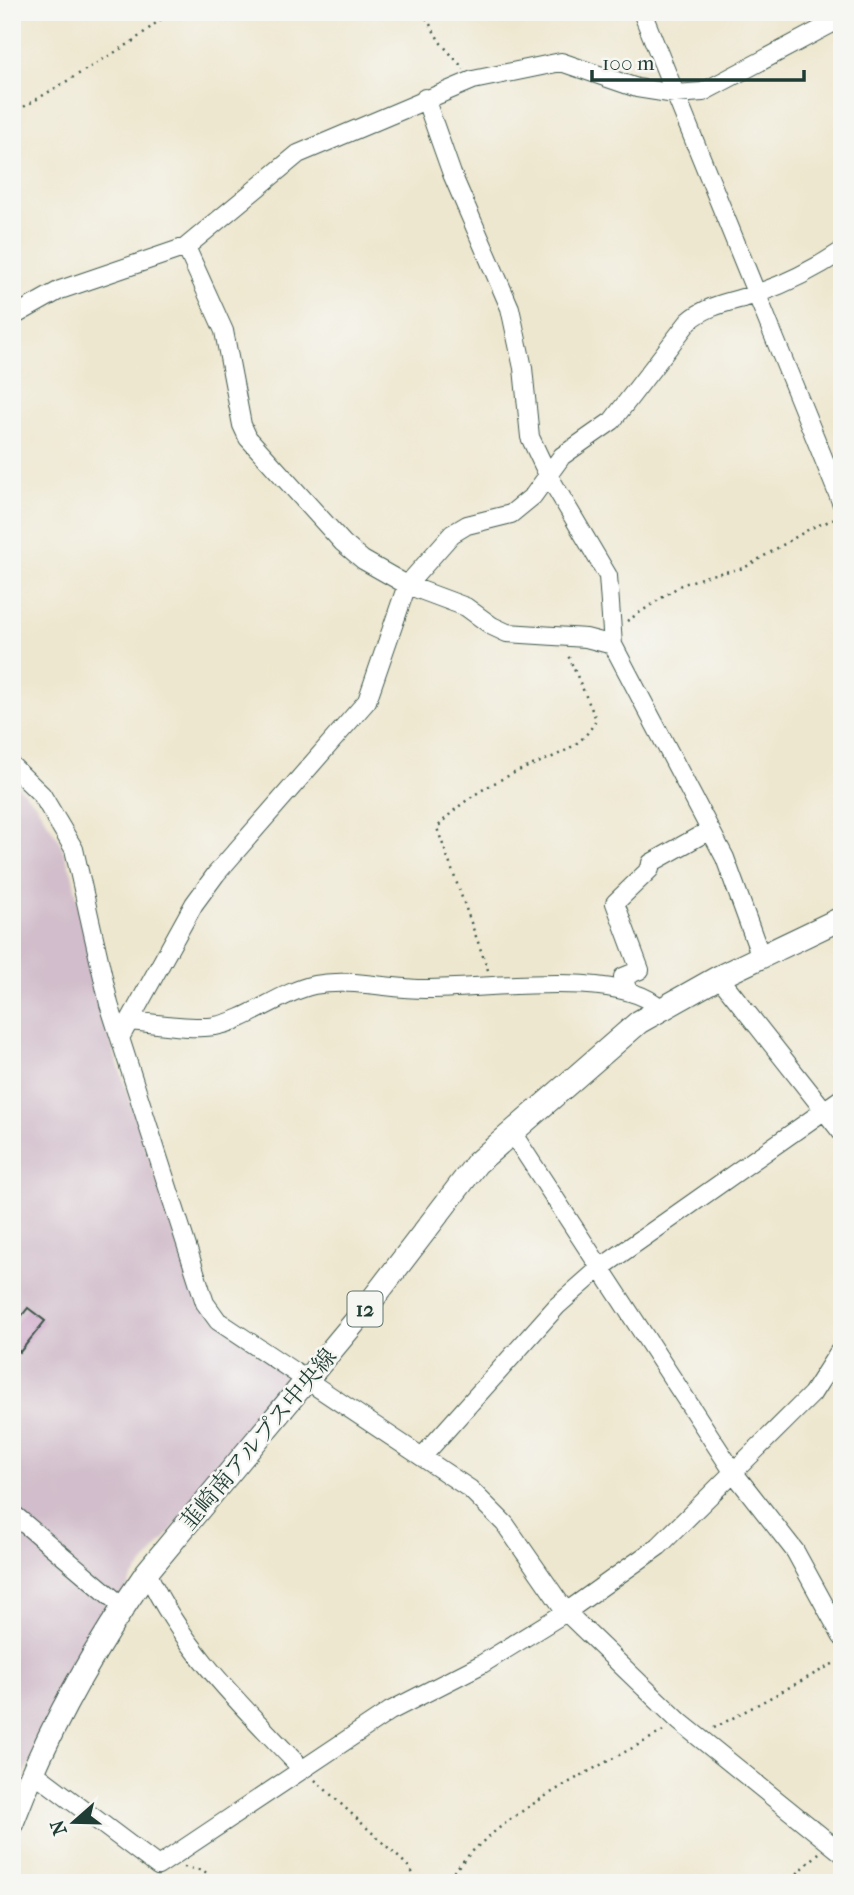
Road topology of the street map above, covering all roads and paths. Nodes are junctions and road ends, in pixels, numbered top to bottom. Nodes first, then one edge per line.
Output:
1 (170, 12) edge
2 (423, 12) edge
3 (642, 12) edge
4 (842, 18) edge
5 (473, 80) junction
6 (675, 94) junction
7 (425, 98) junction
8 (12, 114) edge
9 (186, 247) junction
10 (842, 251) edge
11 (757, 294) junction
12 (12, 317) edge
13 (547, 473) junction
14 (842, 504) edge
15 (842, 517) edge
16 (407, 585) junction
17 (559, 635) junction
18 (613, 638) junction
19 (12, 766) edge
20 (710, 830) junction
21 (842, 918) edge
22 (761, 957) junction
23 (719, 977) junction
24 (494, 987) junction
25 (628, 991) junction
26 (660, 1008) junction
27 (130, 1021) junction
28 (120, 1038) junction
29 (842, 1098) edge
30 (824, 1112) junction
31 (510, 1131) junction
32 (842, 1133) edge
33 (599, 1269) junction
34 (842, 1347) edge
35 (308, 1381) junction
36 (422, 1457) junction
37 (734, 1473) junction
38 (12, 1513) edge
39 (148, 1572) junction
40 (123, 1607) junction
41 (566, 1612) junction
42 (842, 1637) edge
43 (842, 1659) edge
44 (680, 1722) junction
45 (699, 1737) junction
46 (302, 1768) junction
47 (32, 1771) junction
48 (12, 1823) edge
49 (836, 1848) edge
50 (419, 1883) edge
51 (445, 1883) edge
52 (788, 1883) edge

1 - 8 path
2 - 5 path
3 - 6 street
4 - 6 street
5 - 6 street
5 - 7 street
6 - 11 street
7 - 9 street
7 - 13 street
9 - 12 street
9 - 16 street
10 - 11 street
11 - 13 street
11 - 14 street
13 - 16 street
13 - 18 street
15 - 18 path
16 - 17 street
16 - 27 street
17 - 18 street
17 - 24 path
18 - 20 street
19 - 28 street
20 - 22 street
20 - 25 street
21 - 22 main road, 韮崎南アルプス中央線 / 12
22 - 23 main road, 韮崎南アルプス中央線 / 12
23 - 26 main road, 韮崎南アルプス中央線 / 12
23 - 30 street
24 - 25 street
24 - 27 street
25 - 26 street
26 - 31 main road, 韮崎南アルプス中央線 / 12
27 - 28 street
28 - 35 street
29 - 30 street
30 - 32 street
30 - 33 street
31 - 33 street
31 - 35 main road, 韮崎南アルプス中央線 / 12
33 - 36 street
33 - 37 street
34 - 37 street
35 - 36 street
35 - 39 main road, 韮崎南アルプス中央線 / 12
36 - 41 street
37 - 41 street
37 - 42 street
38 - 40 street
39 - 40 main road, 韮崎南アルプス中央線 / 12
39 - 46 street
40 - 47 main road, 韮崎南アルプス中央線 / 12
41 - 44 street
41 - 46 street
43 - 45 path
44 - 45 street
44 - 51 path
45 - 49 street
46 - 47 street
46 - 50 path
47 - 48 main road, 韮崎南アルプス中央線 / 12
49 - 52 path

